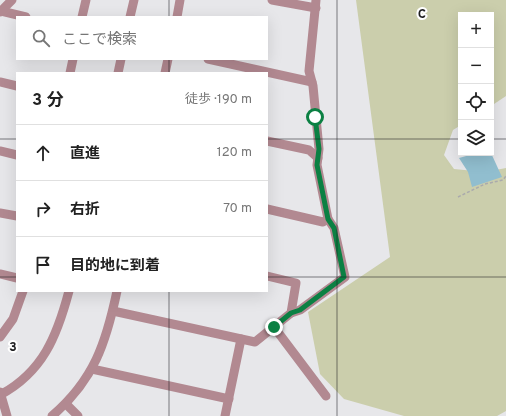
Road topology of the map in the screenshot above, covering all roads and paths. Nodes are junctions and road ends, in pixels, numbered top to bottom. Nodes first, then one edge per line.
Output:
1 (12, 0) edge
2 (86, 0) edge
3 (134, 0) edge
4 (180, 0) edge
5 (272, 0) edge
6 (316, 4) edge
7 (1, 11) edge
8 (22, 16) edge
9 (82, 16) edge
10 (130, 16) edge
11 (177, 16) edge
12 (73, 60) edge
13 (121, 60) edge
14 (168, 60) edge
15 (213, 60) edge
16 (70, 72) edge
17 (118, 72) edge
18 (164, 72) edge
19 (267, 72) edge
20 (268, 72) edge
21 (0, 82) edge
22 (312, 82) junction
23 (16, 86) edge
24 (268, 141) edge
25 (0, 151) edge
26 (16, 154) edge
27 (318, 158) junction
28 (506, 176) edge
29 (458, 197) dead end
30 (268, 209) edge
31 (0, 212) edge
32 (16, 216) edge
33 (328, 219) junction
34 (0, 274) edge
35 (268, 276) edge
36 (16, 278) edge
37 (23, 292) edge
38 (69, 292) edge
39 (117, 292) edge
40 (113, 311) junction
41 (291, 313) junction
42 (274, 327) junction
43 (0, 337) edge
44 (241, 339) junction
45 (92, 370) junction
46 (0, 394) edge
47 (326, 396) dead end
48 (229, 399) junction
49 (66, 404) junction
50 (7, 416) edge
51 (52, 416) edge
52 (78, 416) edge
53 (226, 416) edge

1 - 7 street
2 - 9 street
3 - 10 street
4 - 11 street
5 - 6 street
6 - 22 street
7 - 8 street
12 - 16 street
13 - 17 street
14 - 18 street
15 - 19 street
20 - 22 street
21 - 23 street
22 - 27 street
24 - 27 street
25 - 26 street
27 - 33 street
28 - 29 path
30 - 33 street
31 - 32 street
33 - 41 street
34 - 36 street
35 - 41 street
37 - 43 street
38 - 46 street
39 - 40 street
40 - 44 street
40 - 45 street
41 - 42 street
42 - 44 street
42 - 47 street
44 - 48 street
45 - 48 street
45 - 49 street
46 - 50 street
48 - 53 street
49 - 51 street
49 - 52 street

